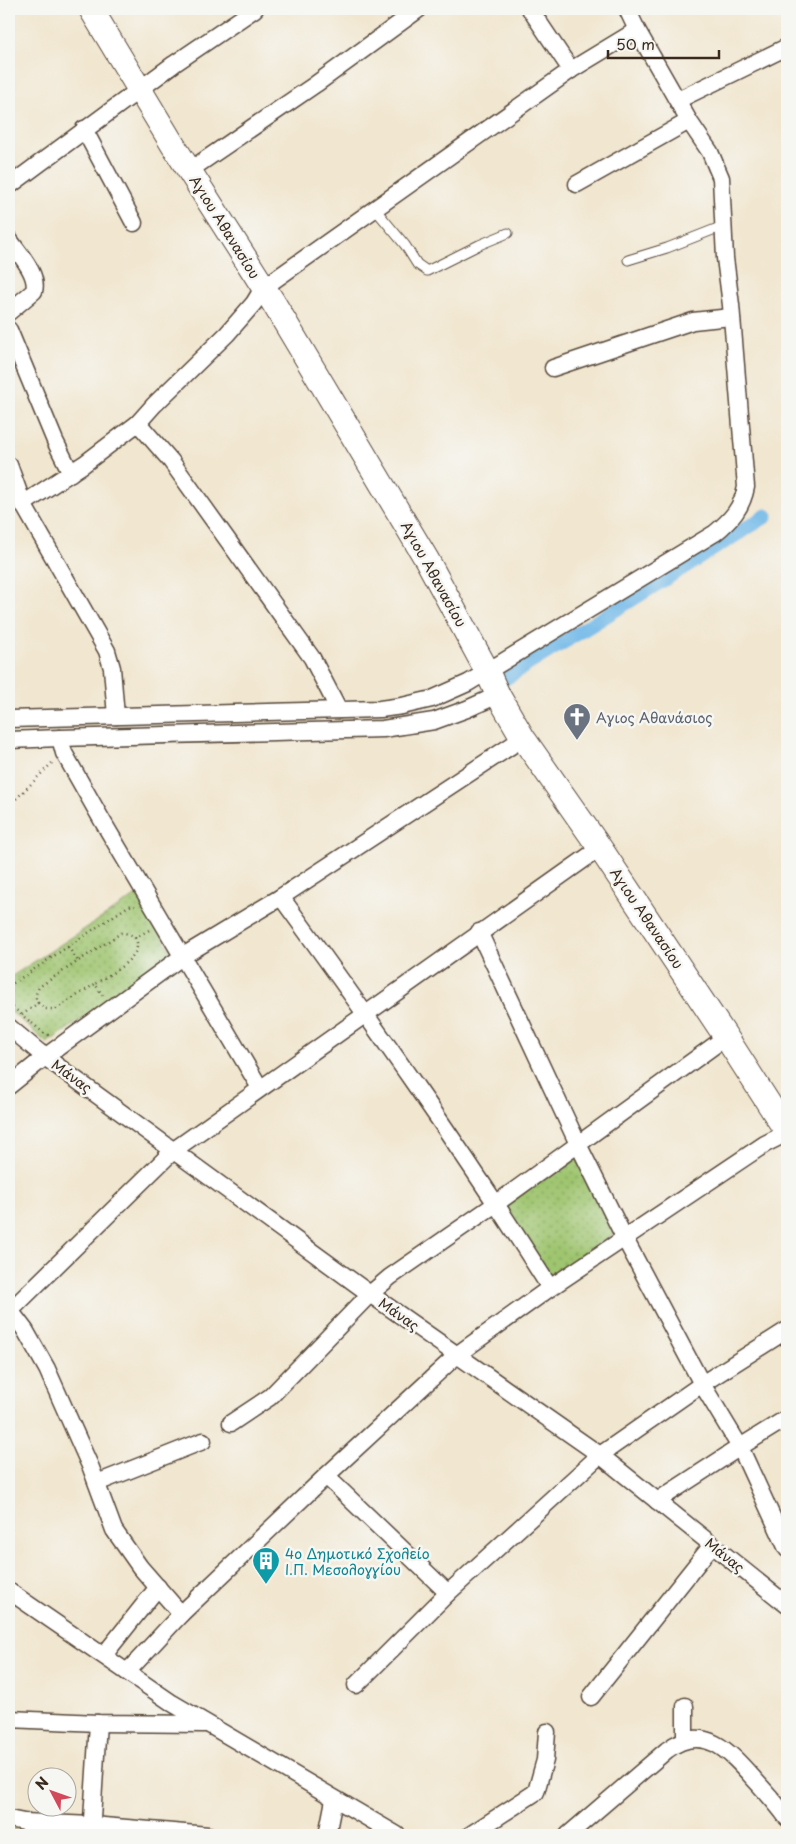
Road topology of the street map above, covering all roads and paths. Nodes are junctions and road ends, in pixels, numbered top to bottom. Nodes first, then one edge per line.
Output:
1 (91, 9) edge
2 (255, 9) edge
3 (419, 9) edge
4 (530, 9) edge
5 (627, 9) edge
6 (637, 30) junction
7 (787, 47) edge
8 (571, 70) junction
9 (140, 88) junction
10 (678, 100) junction
11 (689, 121) junction
12 (84, 129) junction
13 (190, 170) junction
14 (577, 184) dead end
15 (9, 186) edge
16 (375, 209) junction
17 (134, 223) dead end
18 (723, 226) junction
19 (508, 233) dead end
20 (9, 239) edge
21 (628, 260) dead end
22 (263, 288) junction
23 (9, 312) edge
24 (731, 317) junction
25 (9, 330) edge
26 (553, 368) dead end
27 (138, 423) junction
28 (9, 465) edge
29 (71, 474) junction
30 (23, 504) junction
31 (488, 672) junction
32 (498, 696) junction
33 (339, 710) junction
34 (116, 716) junction
35 (9, 718) edge
36 (523, 738) junction
37 (9, 740) edge
38 (62, 745) junction
39 (9, 806) edge
40 (600, 848) junction
41 (281, 896) junction
42 (136, 907) dead end
43 (151, 929) dead end
44 (479, 932) junction
45 (155, 936) dead end
46 (68, 947) junction
47 (184, 956) junction
48 (78, 962) junction
49 (95, 984) junction
50 (9, 986) edge
51 (38, 1003) junction
52 (9, 1004) edge
53 (112, 1008) junction
54 (366, 1014) junction
55 (22, 1015) junction
56 (12, 1023) edge
57 (57, 1032) dead end
58 (726, 1036) junction
59 (45, 1056) junction
60 (9, 1086) edge
61 (260, 1088) junction
62 (787, 1132) edge
63 (578, 1144) junction
64 (174, 1150) junction
65 (497, 1203) junction
66 (625, 1239) junction
67 (550, 1288) junction
68 (370, 1294) junction
69 (9, 1311) edge
70 (787, 1330) edge
71 (458, 1354) junction
72 (702, 1384) junction
73 (787, 1418) edge
74 (231, 1422) dead end
75 (203, 1441) dead end
76 (740, 1447) junction
77 (600, 1455) junction
78 (326, 1476) junction
79 (97, 1483) junction
80 (657, 1501) junction
81 (712, 1545) junction
82 (787, 1549) edge
83 (158, 1587) junction
84 (9, 1591) edge
85 (448, 1593) junction
86 (786, 1600) edge
87 (181, 1614) junction
88 (104, 1656) junction
89 (127, 1672) junction
90 (356, 1685) dead end
91 (591, 1697) dead end
92 (685, 1706) dead end
93 (9, 1719) edge
94 (98, 1724) junction
95 (204, 1724) junction
96 (547, 1732) dead end
97 (685, 1740) junction
98 (334, 1800) junction
99 (787, 1818) edge
100 (9, 1820) edge
101 (91, 1830) edge
102 (208, 1835) edge
103 (327, 1835) edge
104 (397, 1835) edge
105 (470, 1835) edge
106 (568, 1835) edge

1 - 9 main road, Αγιου Αθανασίου
2 - 9 street
3 - 13 street
4 - 8 street
5 - 6 street
6 - 8 street
6 - 10 street
7 - 10 street
8 - 16 street
9 - 12 street
9 - 13 main road, Αγιου Αθανασίου
10 - 11 street
11 - 14 street
11 - 18 street
12 - 15 street
12 - 17 street
13 - 22 main road, Αγιου Αθανασίου
16 - 19 lane
16 - 22 street
18 - 21 lane
18 - 24 street
20 - 23 street
22 - 27 street
22 - 31 main road, Αγιου Αθανασίου
24 - 26 street
24 - 31 street
25 - 29 street
27 - 29 street
27 - 33 street
28 - 30 street
29 - 30 street
30 - 34 street
31 - 32 main road, Αγιου Αθανασίου
31 - 33 street
32 - 36 main road, Αγιου Αθανασίου
32 - 38 street
33 - 34 street
34 - 35 street
36 - 40 main road, Αγιου Αθανασίου
36 - 41 street
37 - 38 street
38 - 39 path
38 - 47 street
40 - 44 street
40 - 58 main road, Αγιου Αθανασίου
41 - 47 street
41 - 54 street
42 - 46 path
43 - 45 path
44 - 54 street
44 - 63 street
46 - 48 path
46 - 50 path
47 - 53 street
47 - 61 street
48 - 49 path
48 - 51 path
49 - 51 path
49 - 53 path
51 - 55 path
52 - 55 path
53 - 59 street
54 - 61 street
54 - 65 street
55 - 56 path
55 - 57 path
56 - 59 street, Μάνας
58 - 62 main road, Αγιου Αθανασίου
58 - 63 street
59 - 60 street
59 - 64 street, Μάνας
61 - 64 street
62 - 66 street
63 - 65 street
63 - 66 street
64 - 68 street, Μάνας
64 - 69 street
65 - 67 street
65 - 68 street
66 - 67 street
66 - 72 street
67 - 71 street
68 - 71 street, Μάνας
68 - 74 street
69 - 79 street
70 - 72 street
71 - 77 street, Μάνας
71 - 78 street
72 - 76 street
72 - 77 street
73 - 76 street
75 - 79 street
76 - 80 street
76 - 82 street
77 - 80 street, Μάνας
77 - 85 street
78 - 85 street
78 - 87 street
79 - 83 street
80 - 81 street, Μάνας
81 - 86 street, Μάνας
81 - 91 street
83 - 87 street
83 - 88 street
84 - 88 street
85 - 90 street
87 - 89 street
88 - 89 street
89 - 95 street
92 - 97 street
93 - 94 street
94 - 95 street
94 - 101 street
95 - 98 street
96 - 105 street
97 - 99 street
97 - 106 street
98 - 103 street
98 - 104 street
100 - 101 street
101 - 102 street

